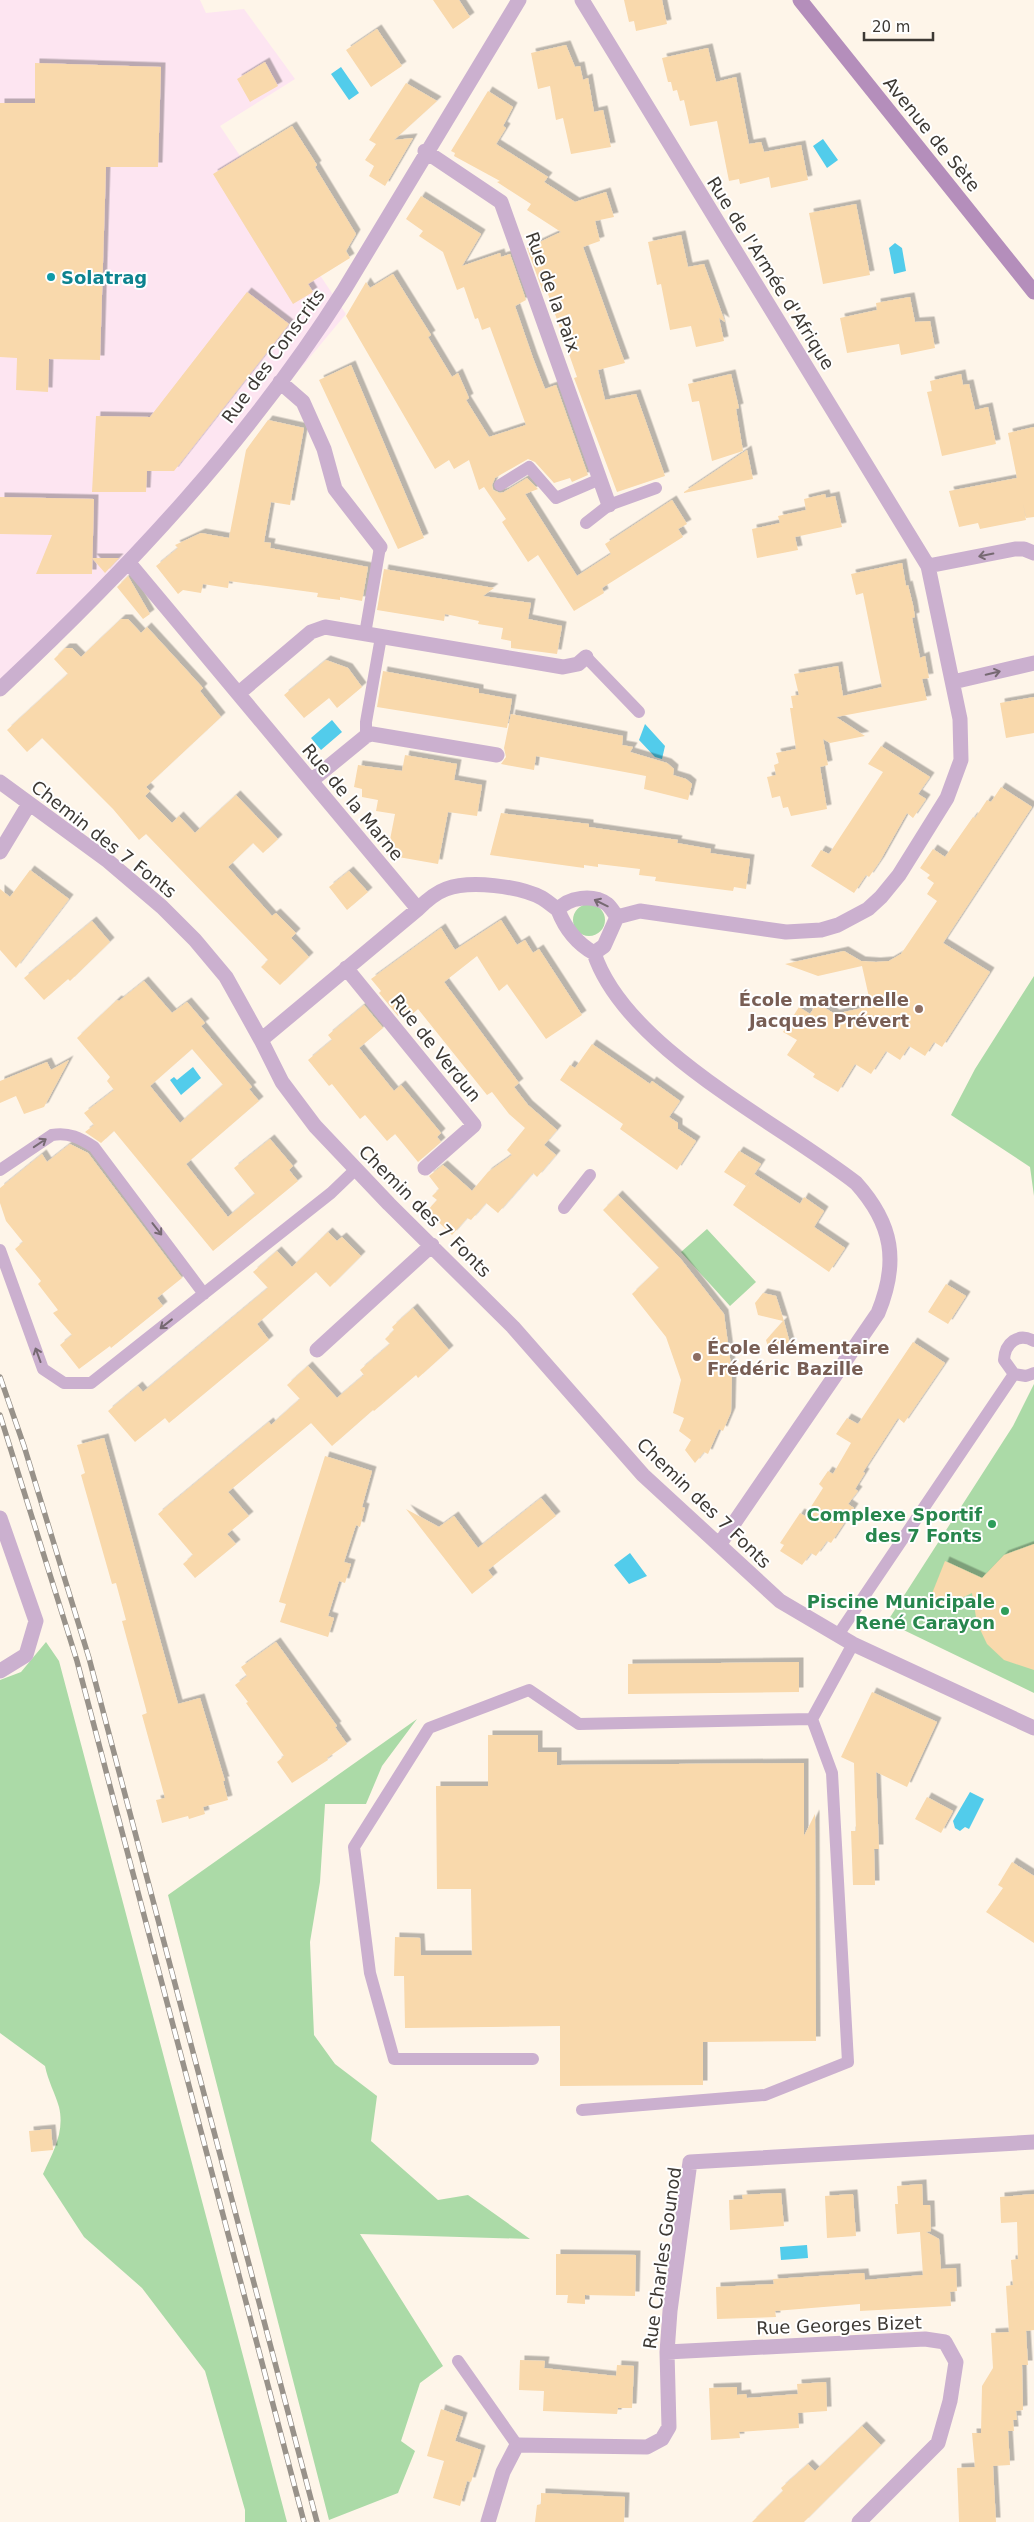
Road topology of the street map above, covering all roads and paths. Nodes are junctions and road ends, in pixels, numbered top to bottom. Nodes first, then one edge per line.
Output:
1 (519, 0) edge
2 (582, 0) edge
3 (800, 0) edge
4 (426, 151) junction
5 (1034, 292) edge
6 (280, 382) junction
7 (600, 479) junction
8 (500, 485) dead end
9 (656, 488) dead end
10 (609, 505) junction
11 (586, 523) dead end
12 (380, 548) joint
13 (1034, 553) edge
14 (129, 563) junction
15 (928, 566) junction
16 (365, 634) junction
17 (381, 636) junction
18 (586, 657) joint
19 (1034, 663) edge
20 (953, 682) junction
21 (0, 689) edge
22 (238, 693) junction
23 (639, 712) dead end
24 (366, 736) junction
25 (497, 755) dead end
26 (311, 781) junction
27 (0, 782) edge
28 (29, 804) junction
29 (0, 852) edge
30 (418, 909) junction
31 (558, 910) junction
32 (617, 917) junction
33 (594, 953) junction
34 (346, 968) junction
35 (261, 1040) junction
36 (425, 1168) dead end
37 (356, 1169) junction
38 (0, 1170) edge
39 (590, 1175) dead end
40 (564, 1208) dead end
41 (432, 1245) junction
42 (0, 1250) edge
43 (204, 1294) junction
44 (1034, 1341) edge
45 (317, 1350) dead end
46 (1034, 1373) edge
47 (1014, 1374) junction
48 (0, 1518) edge
49 (719, 1545) junction
50 (838, 1635) junction
51 (852, 1644) junction
52 (0, 1671) edge
53 (812, 1719) junction
54 (1034, 1728) edge
55 (533, 2059) dead end
56 (582, 2110) dead end
57 (1034, 2142) edge
58 (667, 2352) junction
59 (458, 2361) dead end
60 (517, 2445) junction
61 (488, 2522) edge
62 (859, 2522) edge

1 - 4 street, Rue des Conscrits
2 - 15 street, Rue de l'Armée d'Afrique
3 - 5 main road, Avenue de Sète
4 - 6 street, Rue des Conscrits
4 - 7 street, Rue de la Paix
6 - 12 street
6 - 14 street, Rue des Conscrits
7 - 8 lane
7 - 10 street, Rue de la Paix
9 - 10 lane
10 - 11 lane
12 - 16 lane
13 -> 15 street
14 - 21 street, Rue des Conscrits
14 - 22 street, Rue de la Marne
15 - 20 street, Rue de l'Armée d'Afrique
16 - 17 street
16 - 22 street
17 - 18 street
17 - 24 lane
18 - 23 lane
20 -> 19 street
20 - 32 street, Rue de l'Armée d'Afrique
22 - 26 street, Rue de la Marne
24 - 25 street
24 - 26 street
26 - 30 street, Rue de la Marne
27 - 28 street, Chemin des 7 Fonts
28 - 29 street
28 - 35 street, Chemin des 7 Fonts
30 - 31 street
30 - 34 street
32 -> 31 street
31 - 33 street
32 - 33 street
33 - 49 street
34 - 35 street
34 - 36 street, Rue de Verdun
35 - 37 street, Chemin des 7 Fonts
37 - 41 street, Chemin des 7 Fonts
37 - 43 lane
38 -> 43 lane
39 - 40 lane
41 - 45 street
41 - 49 street, Chemin des 7 Fonts
43 -> 42 lane
44 - 47 lane
46 - 47 lane
47 - 50 lane
48 - 52 street
49 - 50 street, Chemin des 7 Fonts
50 - 51 street, Chemin des 7 Fonts
51 - 53 lane
51 - 54 street, Chemin des 7 Fonts
53 - 55 lane
53 - 56 lane
57 - 58 street, Rue Charles Gounod
58 - 60 street, Rue Charles Gounod
58 - 62 street, Rue Georges Bizet
59 - 60 lane
60 - 61 street

